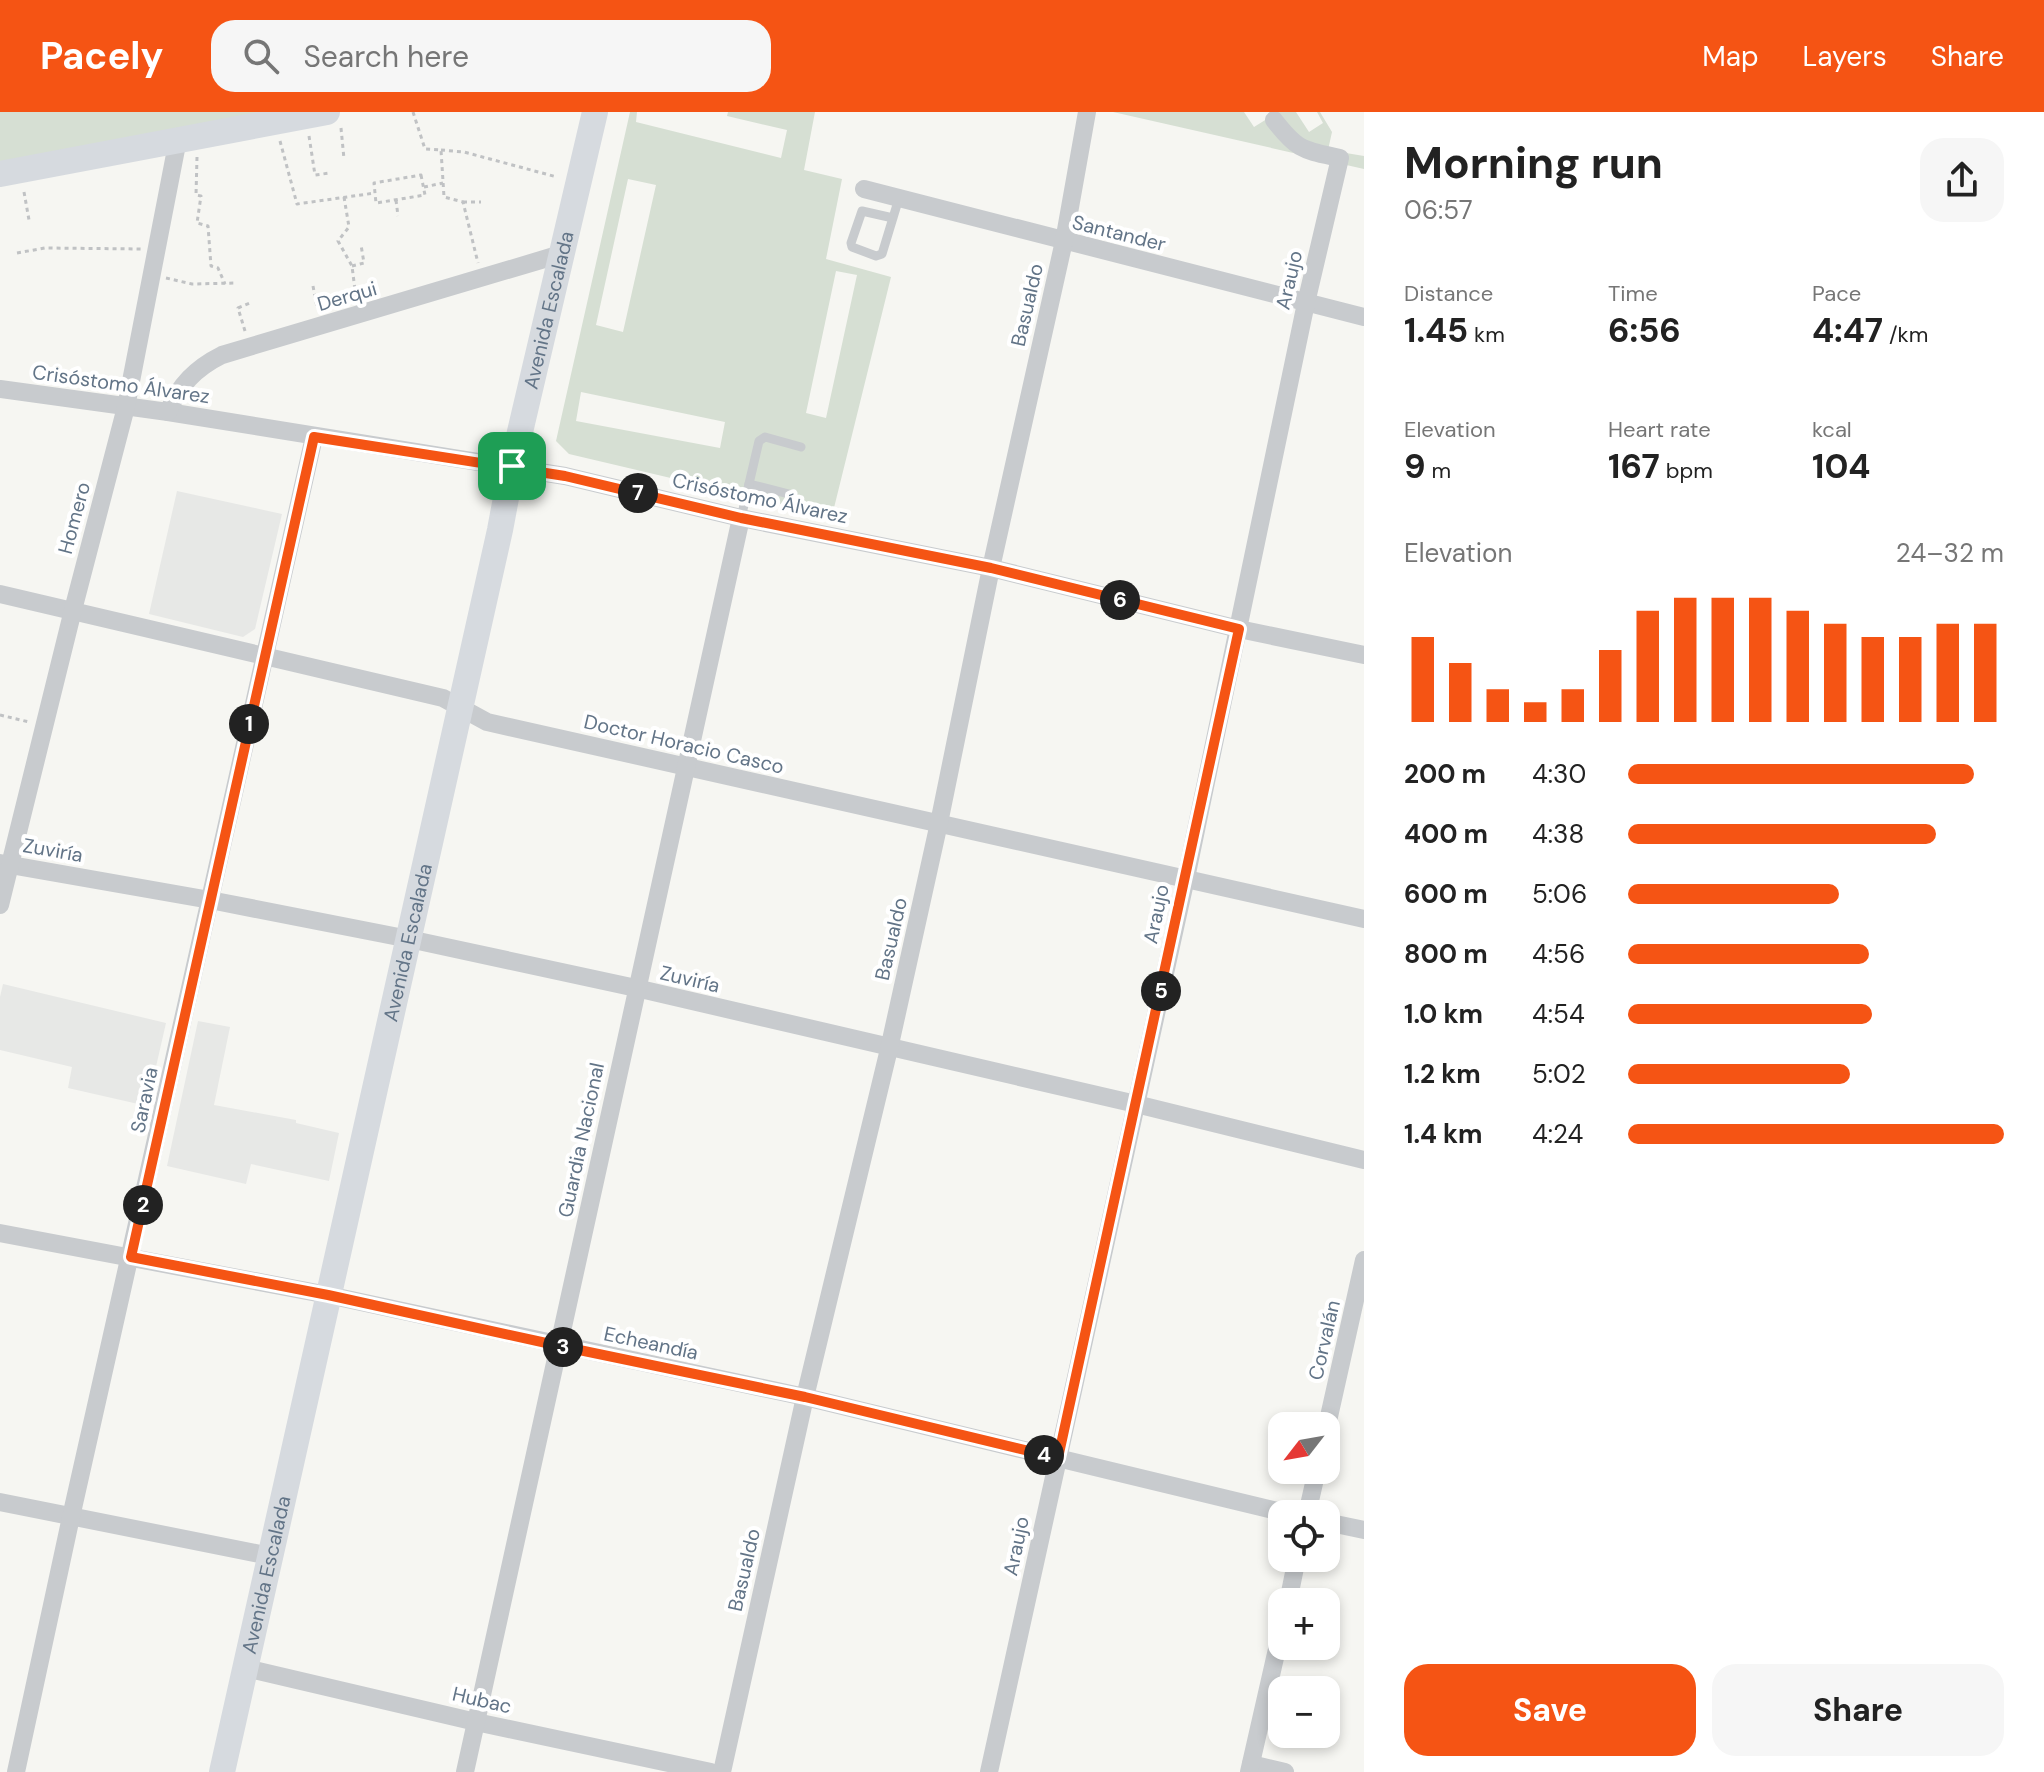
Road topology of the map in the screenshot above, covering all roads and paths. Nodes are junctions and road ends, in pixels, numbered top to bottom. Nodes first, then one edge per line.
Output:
1 (413, 112) edge
2 (595, 112) edge
3 (1087, 112) edge
4 (324, 119) edge
5 (1274, 120) dead end
6 (275, 122) junction
7 (187, 138) junction
8 (441, 150) junction
9 (344, 159) dead end
10 (10, 172) edge
11 (330, 173) dead end
12 (444, 183) junction
13 (577, 184) junction
14 (424, 187) junction
15 (864, 189) dead end
16 (375, 193) junction
17 (344, 197) junction
18 (899, 198) junction
19 (396, 200) junction
20 (463, 202) junction
21 (481, 202) dead end
22 (398, 216) dead end
23 (893, 218) junction
24 (29, 220) dead end
25 (1064, 241) junction
26 (361, 245) dead end
27 (156, 249) junction
28 (17, 253) dead end
29 (561, 254) junction
30 (352, 266) junction
31 (150, 276) junction
32 (483, 277) junction
33 (237, 283) dead end
34 (225, 284) junction
35 (313, 286) dead end
36 (356, 296) dead end
37 (250, 303) dead end
38 (1306, 303) junction
39 (1364, 317) edge
40 (320, 327) junction
41 (249, 347) junction
42 (0, 389) edge
43 (126, 407) junction
44 (168, 412) junction
45 (314, 437) junction
46 (801, 447) dead end
47 (512, 466) junction
48 (749, 484) junction
49 (789, 494) dead end
50 (741, 518) junction
51 (991, 568) junction
52 (0, 594) edge
53 (73, 610) junction
54 (1239, 629) junction
55 (1364, 654) edge
56 (264, 656) junction
57 (460, 707) junction
58 (0, 715) edge
59 (44, 726) junction
60 (686, 767) junction
61 (939, 823) junction
62 (5, 864) edge
63 (1186, 878) junction
64 (210, 900) junction
65 (0, 905) edge
66 (1364, 919) edge
67 (409, 939) junction
68 (636, 988) junction
69 (889, 1049) junction
70 (1136, 1104) junction
71 (1364, 1160) edge
72 (0, 1233) edge
73 (131, 1257) junction
74 (1364, 1260) edge
75 (328, 1295) junction
76 (560, 1346) junction
77 (805, 1397) junction
78 (1330, 1412) edge
79 (1058, 1458) junction
80 (0, 1502) edge
81 (1268, 1509) edge
82 (71, 1517) junction
83 (1340, 1525) edge
84 (1364, 1530) edge
85 (270, 1556) junction
86 (1275, 1660) edge
87 (245, 1668) junction
88 (476, 1722) junction
89 (1250, 1768) edge
90 (16, 1772) edge
91 (222, 1772) edge
92 (465, 1772) edge
93 (711, 1772) edge
94 (722, 1772) edge
95 (989, 1772) edge
96 (1285, 1772) edge

1 - 8 path
2 - 13 main road, Avenida Escalada
3 - 25 street, Basualdo
4 - 6 main road
4 - 9 path
4 - 11 path
5 - 38 street, Araujo
6 - 7 main road
6 - 17 path
7 - 10 main road
7 - 27 street, Homero
7 - 34 path
8 - 12 path
8 - 13 path
10 - 24 path
12 - 14 path
12 - 20 path
13 - 29 main road, Avenida Escalada
14 - 16 path
14 - 19 path
15 - 18 street, Santander
16 - 17 path
16 - 19 path
17 - 30 path
18 - 23 lane
18 - 25 street, Santander
19 - 22 path
20 - 21 path
20 - 32 path
23 - 23 lane
25 - 38 street, Santander
25 - 51 street, Basualdo
26 - 30 path
27 - 28 path
27 - 31 street, Homero
29 - 32 street, Derqui
29 - 47 main road, Avenida Escalada
30 - 36 path
31 - 34 path
31 - 43 street, Homero
32 - 40 street, Derqui
33 - 34 path
35 - 40 path
37 - 41 path
38 - 39 street, Santander
38 - 54 street, Araujo
40 - 41 street, Derqui
41 - 44 street, Derqui
42 - 43 street, Crisóstomo Álvarez
43 - 44 street, Crisóstomo Álvarez
43 - 53 street, Homero
44 - 45 street, Crisóstomo Álvarez
45 - 47 street, Crisóstomo Álvarez
45 - 56 street, Saravia
46 - 48 lane
47 - 50 street, Crisóstomo Álvarez
47 - 57 main road, Avenida Escalada
48 - 49 lane
48 - 50 lane
50 - 51 street, Crisóstomo Álvarez
50 - 60 street, Guardia Nacional
51 - 54 street, Crisóstomo Álvarez
51 - 61 street, Basualdo
52 - 53 street, Doctor Horacio Casco
53 - 56 street, Doctor Horacio Casco
53 - 59 street, Homero
54 - 55 street, Crisóstomo Álvarez
54 - 63 street, Araujo
56 - 57 street, Doctor Horacio Casco
56 - 64 street, Saravia
57 - 60 street, Doctor Horacio Casco
57 - 67 main road, Avenida Escalada
58 - 59 path
59 - 62 street, Homero
60 - 61 street, Doctor Horacio Casco
60 - 68 street, Guardia Nacional
61 - 63 street, Doctor Horacio Casco
61 - 69 street, Basualdo
62 - 64 street, Zuviría
62 - 65 street, Homero
63 - 66 street, Doctor Horacio Casco
63 - 70 street, Araujo
64 - 67 street, Zuviría
64 - 73 street, Saravia
67 - 68 street, Zuviría
67 - 75 main road, Avenida Escalada
68 - 69 street, Zuviría
68 - 76 street, Guardia Nacional
69 - 70 street, Zuviría
69 - 77 street, Basualdo
70 - 71 street, Zuviría
70 - 79 street, Araujo
72 - 73 street, Echeandía
73 - 75 street, Echeandía
73 - 82 street, Saravia
74 - 78 street, Corvalán
75 - 76 street, Echeandía
75 - 85 main road, Avenida Escalada
76 - 77 street, Echeandía
76 - 88 street, Guardia Nacional
77 - 79 street, Echeandía
77 - 94 street, Basualdo
79 - 81 street, Echeandía
79 - 95 street, Araujo
80 - 82 street
82 - 85 street
82 - 90 street, Saravia
83 - 84 street
85 - 87 main road, Avenida Escalada
86 - 89 street
87 - 88 street, Hubac
87 - 91 main road, Avenida Escalada
88 - 92 street, Guardia Nacional
88 - 93 street, Hubac
89 - 96 street

